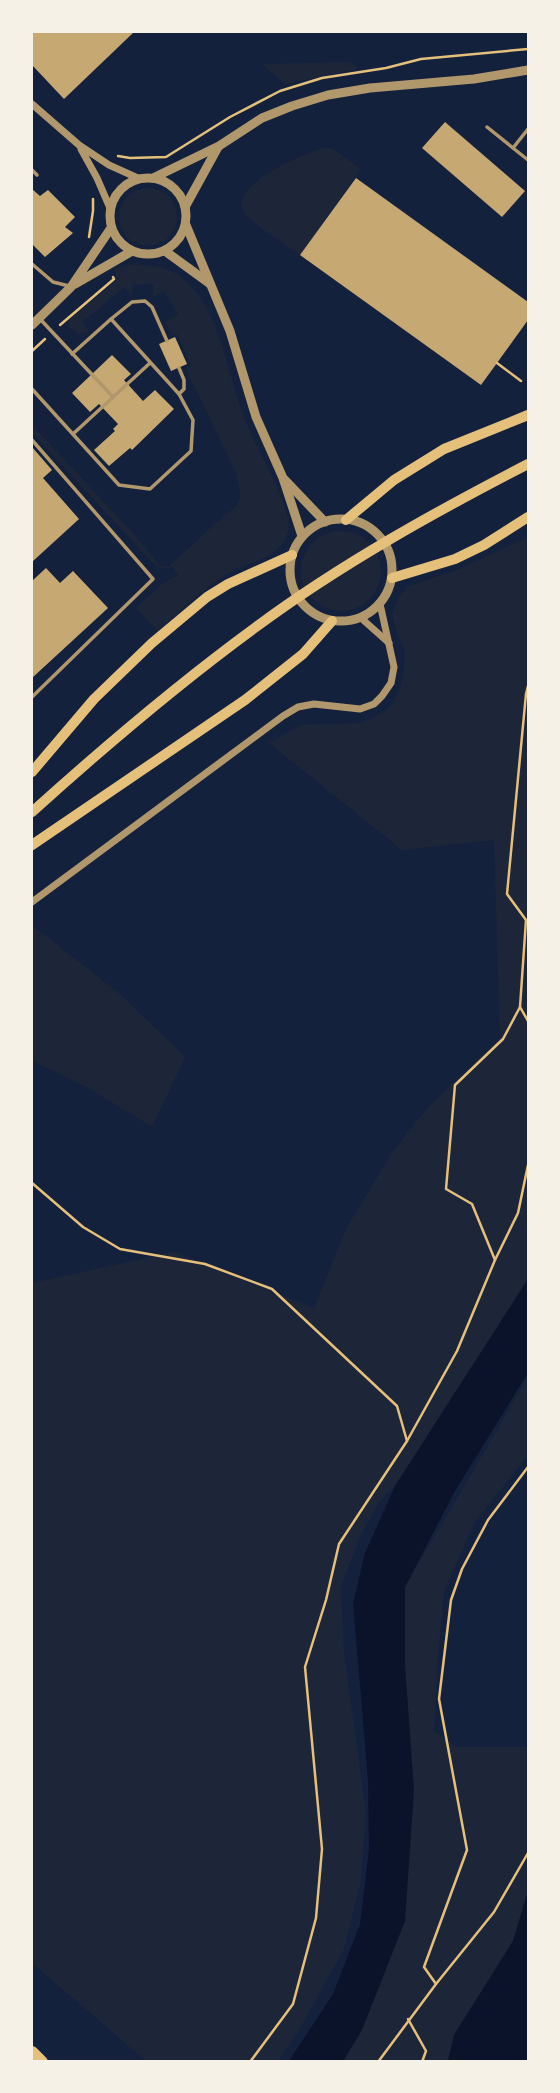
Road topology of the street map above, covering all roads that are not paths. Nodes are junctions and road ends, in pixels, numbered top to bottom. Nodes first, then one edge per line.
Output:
1 (528, 70) edge
2 (32, 104) edge
3 (487, 127) dead end
4 (528, 129) edge
5 (79, 145) junction
6 (219, 146) junction
7 (513, 148) junction
8 (528, 160) edge
9 (32, 170) edge
10 (37, 175) dead end
11 (153, 178) junction
12 (139, 179) junction
13 (185, 207) junction
14 (110, 208) junction
15 (186, 225) junction
16 (111, 228) junction
17 (132, 251) junction
18 (165, 251) junction
19 (32, 264) edge
20 (211, 284) junction
21 (71, 287) junction
22 (111, 319) junction
23 (35, 321) edge
24 (167, 341) dead end
25 (72, 354) junction
26 (150, 363) junction
27 (179, 368) dead end
28 (32, 389) edge
29 (179, 394) junction
30 (113, 397) junction
31 (528, 415) edge
32 (73, 434) junction
33 (32, 440) edge
34 (528, 464) edge
35 (283, 478) junction
36 (528, 517) edge
37 (346, 520) junction
38 (326, 522) junction
39 (303, 536) junction
40 (292, 555) junction
41 (392, 578) junction
42 (380, 604) junction
43 (361, 618) junction
44 (332, 621) junction
45 (390, 644) junction
46 (32, 697) edge
47 (32, 772) edge
48 (32, 812) edge
49 (32, 845) edge
50 (32, 902) edge
51 (32, 2052) edge
52 (42, 2062) edge

1 - 6 street
2 - 5 street
3 - 7 lane
4 - 7 lane
5 - 12 street
5 - 14 street
6 - 11 street
6 - 13 street
7 - 8 lane
9 - 10 lane
11 - 12 street
11 - 13 street
12 - 14 street
13 - 15 street
14 - 16 street
15 - 18 street
15 - 20 street
16 - 17 street
16 - 21 street
17 - 18 street
17 - 21 street
18 - 20 street
19 - 21 lane
20 - 35 street
21 - 23 street
22 - 24 lane
22 - 25 lane
22 - 26 lane
23 - 25 lane
25 - 30 lane
26 - 29 lane
26 - 30 lane
27 - 29 lane
28 - 32 lane
29 - 32 lane
30 - 32 lane
31 - 37 main road
33 - 46 lane
34 - 48 main road
35 - 38 street
35 - 39 street
36 - 41 main road
37 - 38 street
37 - 41 street
38 - 39 street
39 - 40 street
40 - 44 street
40 - 47 main road
41 - 42 street
42 - 43 street
42 - 45 street
43 - 44 street
43 - 45 street
44 - 49 main road
45 - 50 street
51 - 52 highway

